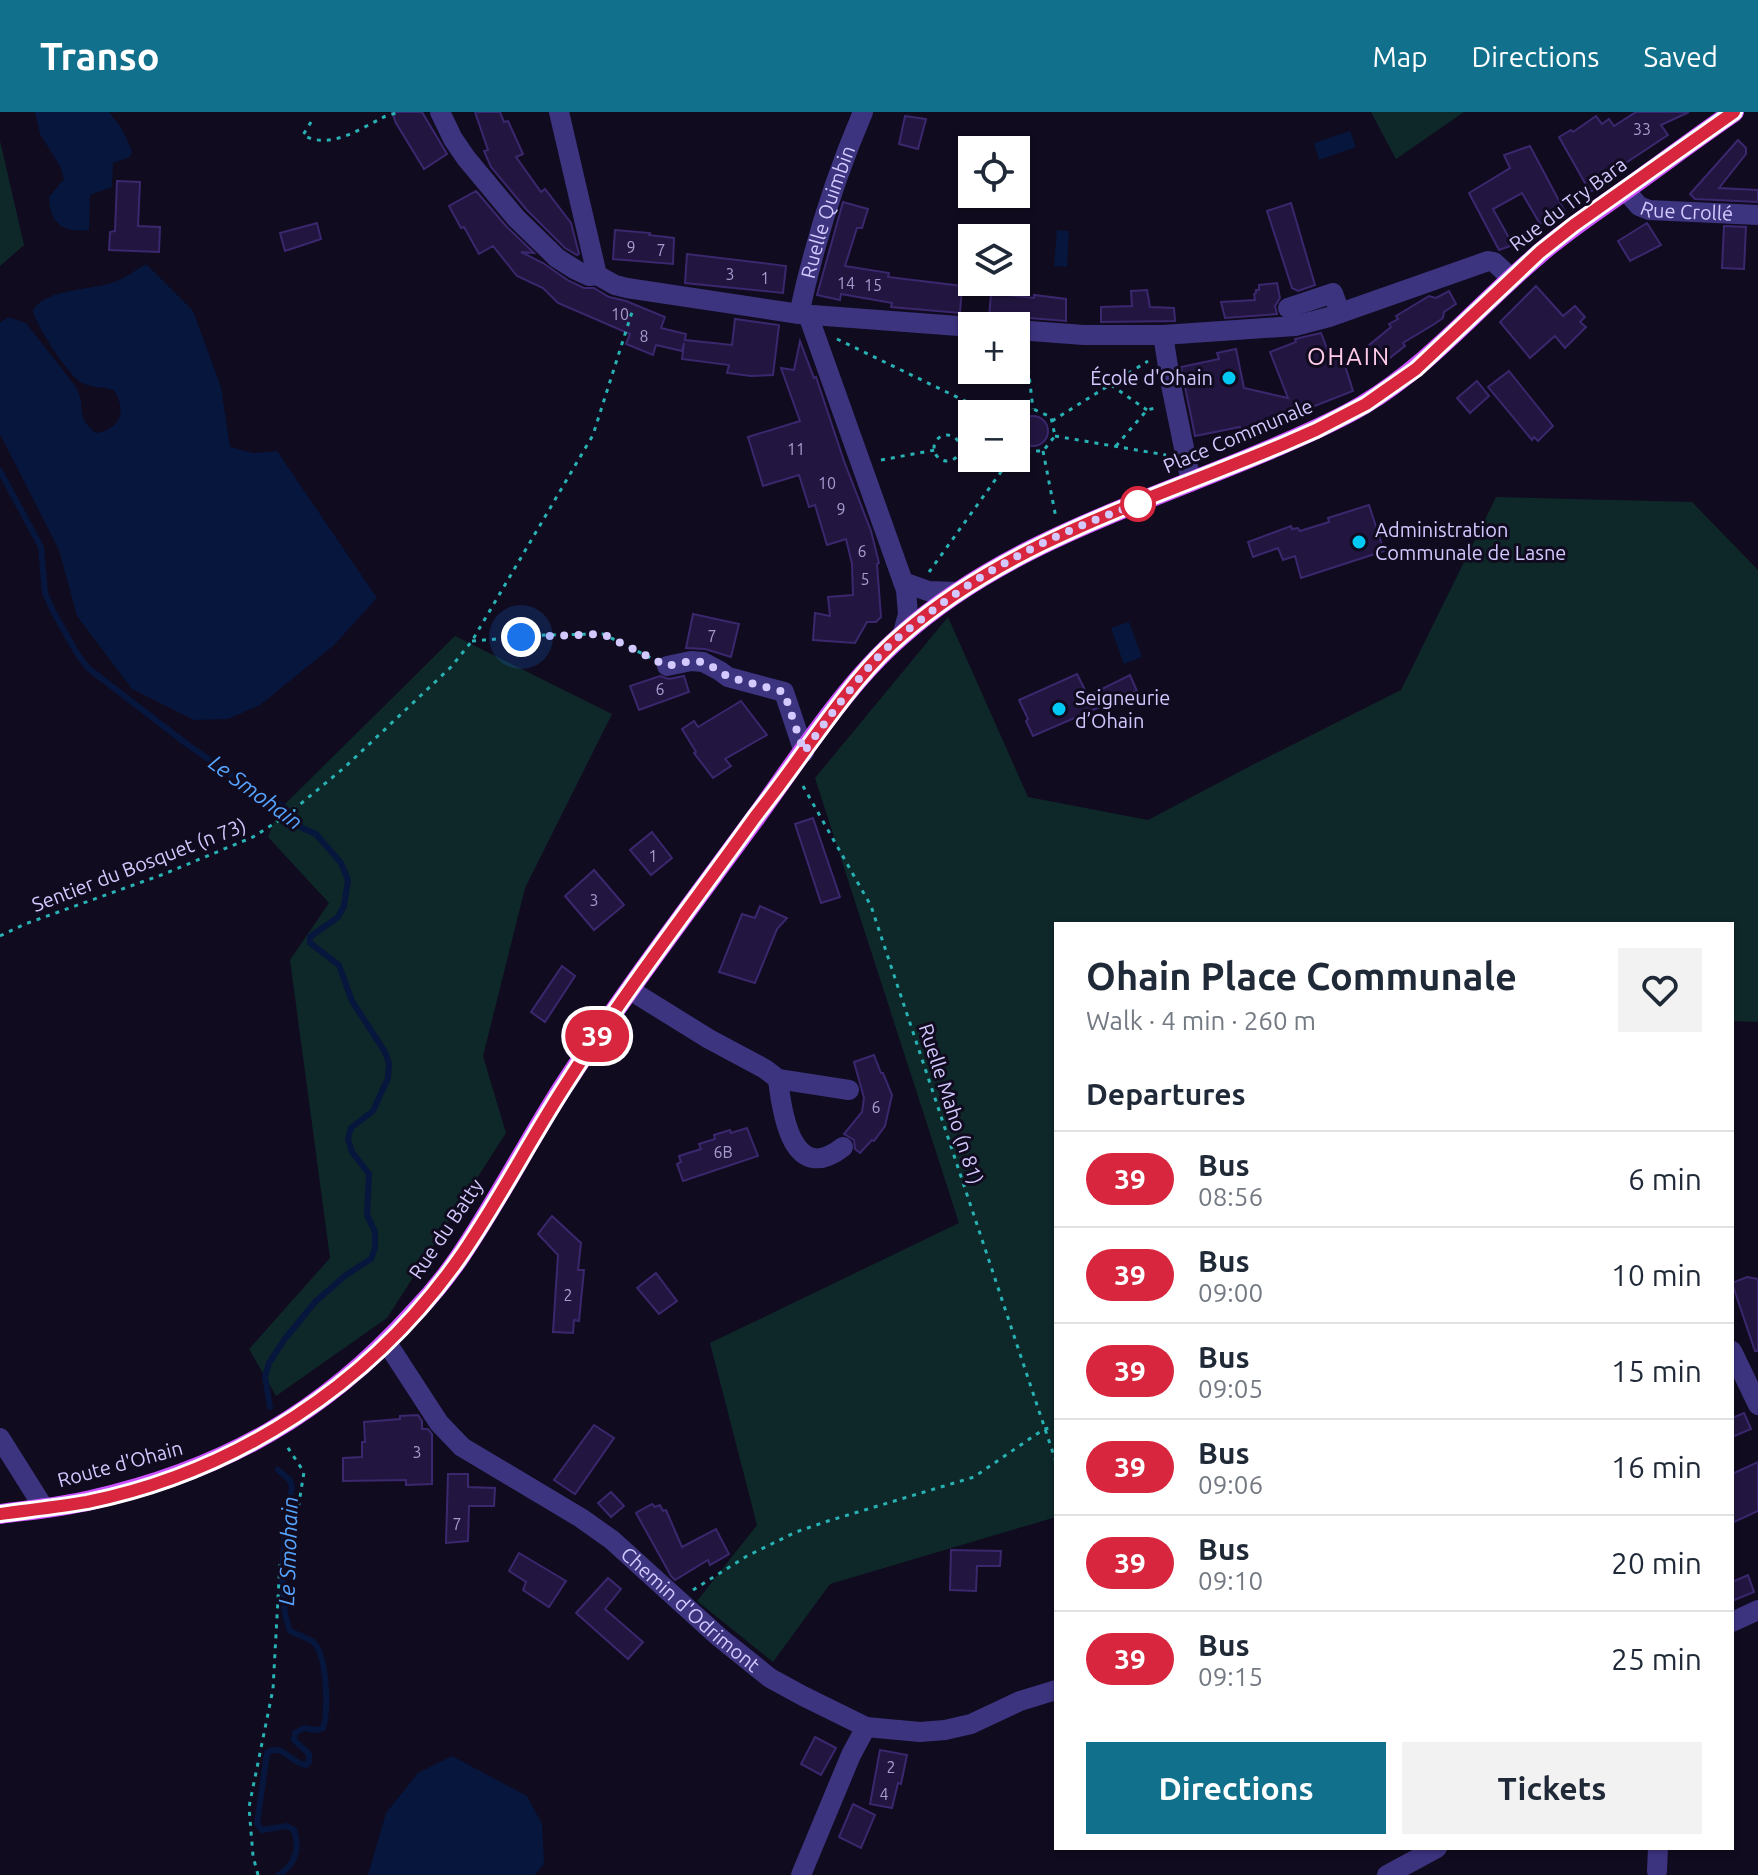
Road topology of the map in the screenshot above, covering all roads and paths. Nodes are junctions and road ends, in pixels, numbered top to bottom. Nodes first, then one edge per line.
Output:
1 (400, 112) edge
2 (440, 112) edge
3 (559, 112) edge
4 (863, 112) edge
5 (1734, 112) edge
6 (311, 122) dead end
7 (1625, 190) junction
8 (1758, 215) edge
9 (597, 275) junction
10 (1511, 278) junction
11 (640, 290) junction
12 (806, 318) junction
13 (958, 326) edge
14 (1030, 331) edge
15 (1164, 342) junction
16 (1441, 347) joint
17 (1029, 384) edge
18 (1111, 384) junction
19 (965, 400) edge
20 (1174, 404) junction
21 (1033, 409) junction
22 (1030, 410) edge
23 (1147, 410) junction
24 (1052, 421) junction
25 (1055, 436) junction
26 (958, 442) edge
27 (1116, 446) junction
28 (935, 450) junction
29 (1030, 451) edge
30 (1043, 451) junction
31 (958, 454) edge
32 (1185, 458) junction
33 (861, 464) junction
34 (1001, 472) edge
35 (1191, 482) junction
36 (1060, 536) junction
37 (903, 582) junction
38 (923, 589) junction
39 (957, 592) junction
40 (903, 633) junction
41 (472, 641) junction
42 (667, 666) joint
43 (798, 760) junction
44 (0, 936) edge
45 (630, 990) junction
46 (778, 1079) junction
47 (849, 1090) dead end
48 (843, 1147) dead end
49 (387, 1343) junction
50 (1734, 1355) edge
51 (1758, 1405) edge
52 (1054, 1427) edge
53 (1044, 1429) junction
54 (275, 1430) junction
55 (0, 1438) edge
56 (1054, 1456) edge
57 (205, 1465) joint
58 (44, 1508) junction
59 (0, 1514) edge
60 (676, 1600) junction
61 (1758, 1610) edge
62 (1734, 1621) edge
63 (1054, 1691) edge
64 (866, 1727) junction
65 (1433, 1850) edge
66 (1658, 1850) edge
67 (1657, 1871) dead end
68 (258, 1875) edge
69 (801, 1875) edge
70 (1387, 1875) edge

1 - 6 path
2 - 9 street
3 - 9 street
4 - 12 street, Ruelle Quimbin
5 - 7 main road, Rue du Try Bara
7 - 8 street, Rue Crollé
7 - 10 main road, Rue du Try Bara
9 - 11 street
10 - 15 street
10 - 16 main road, Rue du Try Bara
11 - 12 street
11 - 41 path, Sentier du Bosquet (n 73)
12 - 13 street
12 - 19 path
12 - 33 street
14 - 15 street
15 - 18 path
15 - 20 street
16 - 35 main road, Place Communale
17 - 21 path
18 - 23 path
18 - 24 path
20 - 23 path
20 - 32 street
21 - 22 path
21 - 24 path
23 - 27 path
24 - 25 path
25 - 27 path
25 - 30 path
26 - 28 path
27 - 32 path
28 - 31 path
28 - 33 path
29 - 30 path
30 - 36 path
32 - 35 street
33 - 37 street
34 - 38 path
35 - 36 main road, Place Communale
36 - 39 main road, Place Communale
37 - 38 street
37 - 40 street
38 - 39 street
39 - 40 main road, Place Communale
40 - 43 main road, Place Communale
41 - 42 path
41 - 44 path, Sentier du Bosquet (n 73)
42 - 43 street
43 - 45 main road, Rue du Batty
43 - 53 path, Ruelle Maho (n 81)
45 - 46 street
45 - 49 main road, Rue du Batty
46 - 47 street
46 - 48 street
49 - 54 main road, Rue du Batty
49 - 60 street, Chemin d'Odrimont
50 - 51 street
52 - 53 path
53 - 56 path, Ruelle Maho (n 81)
53 - 60 path
54 - 57 main road, Rue du Batty
54 - 68 path
55 - 58 street
57 - 58 main road, Route d'Ohain
58 - 59 main road, Route d'Ohain
60 - 64 street, Chemin d'Odrimont
61 - 62 street
63 - 64 street, Chemin d'Odrimont
64 - 69 street
65 - 70 street
66 - 67 street

